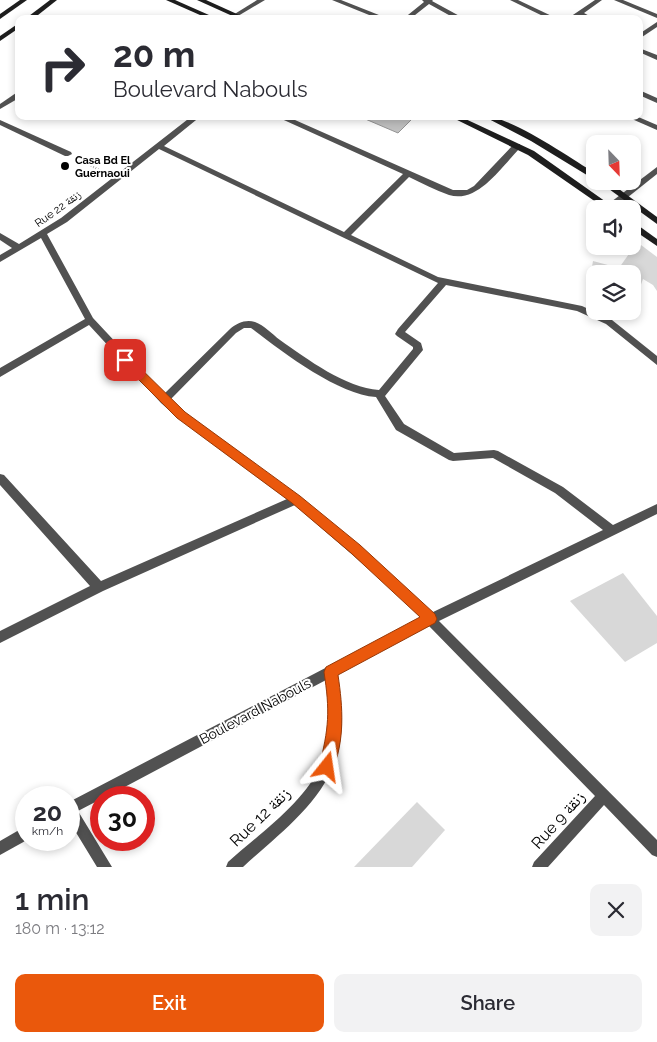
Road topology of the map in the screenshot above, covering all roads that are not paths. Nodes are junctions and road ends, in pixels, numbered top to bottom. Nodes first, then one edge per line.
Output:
1 (24, 0) edge
2 (54, 0) edge
3 (169, 0) edge
4 (200, 0) edge
5 (262, 0) edge
6 (335, 0) edge
7 (427, 0) edge
8 (513, 0) edge
9 (599, 0) edge
10 (617, 0) edge
11 (579, 13) junction
12 (33, 15) edge
13 (205, 15) edge
14 (236, 15) joint
15 (375, 15) edge
16 (410, 15) edge
17 (455, 15) edge
18 (546, 15) edge
19 (576, 15) edge
20 (583, 15) edge
21 (657, 16) edge
22 (0, 17) edge
23 (657, 24) edge
24 (15, 28) edge
25 (643, 34) edge
26 (0, 39) edge
27 (643, 52) edge
28 (657, 58) edge
29 (643, 94) edge
30 (15, 98) edge
31 (657, 101) edge
32 (0, 107) edge
33 (192, 120) edge
34 (288, 120) edge
35 (462, 120) edge
36 (495, 120) edge
37 (638, 120) edge
38 (0, 122) edge
39 (657, 128) edge
40 (158, 146) junction
41 (517, 146) junction
42 (68, 154) road end
43 (657, 170) edge
44 (586, 171) edge
45 (408, 174) junction
46 (615, 190) edge
47 (624, 196) junction
48 (599, 200) edge
49 (620, 200) edge
50 (657, 221) edge
51 (641, 231) edge
52 (43, 234) junction
53 (0, 236) edge
54 (344, 236) junction
55 (657, 243) edge
56 (19, 248) junction
57 (0, 259) edge
58 (445, 281) junction
59 (90, 320) junction
60 (657, 360) edge
61 (0, 373) edge
62 (379, 394) junction
63 (164, 400) junction
64 (0, 478) edge
65 (296, 500) junction
66 (657, 508) edge
67 (612, 531) junction
68 (99, 587) junction
69 (431, 619) junction
70 (0, 637) edge
71 (331, 672) junction
72 (603, 796) junction
73 (80, 803) edge
74 (80, 826) edge
75 (15, 839) edge
76 (0, 848) edge
77 (657, 850) edge
78 (106, 867) edge
79 (233, 867) edge
80 (539, 867) edge

1 - 22 main road
2 - 12 main road
3 - 13 main road
4 - 14 main road
5 - 14 street
6 - 15 street
7 - 16 street
7 - 17 street
8 - 18 street
9 - 11 street
10 - 21 street
11 - 19 street
11 - 20 street
23 - 25 street
24 - 26 main road
27 - 28 street
29 - 31 street
30 - 32 street
33 - 40 street, Rue 22 زنقة
34 - 45 street
35 - 41 main road
36 - 44 main road
37 - 39 street
38 - 42 street
40 - 52 street, Rue 22 زنقة
40 - 54 street
41 - 45 street
41 - 48 main road
43 - 47 street
45 - 54 street
46 - 47 main road
47 - 49 street
47 - 50 main road
51 - 55 main road
52 - 56 street, Rue 22 زنقة
52 - 59 street
53 - 56 street
54 - 58 street
56 - 57 street, Rue 22 زنقة
58 - 60 street
58 - 62 street
59 - 61 street
59 - 63 street
62 - 63 street
62 - 67 street
63 - 65 street
64 - 68 street
65 - 68 street
65 - 69 street
66 - 67 street, Boulevard Nabouls
67 - 69 street, Boulevard Nabouls
68 - 70 street
69 - 71 street, Boulevard Nabouls
69 - 72 street
71 - 73 street, Boulevard Nabouls
71 - 79 street, Rue 12 زنقة
72 - 77 street
72 - 80 street, Rue 9 زنقة
74 - 78 street
75 - 76 street

